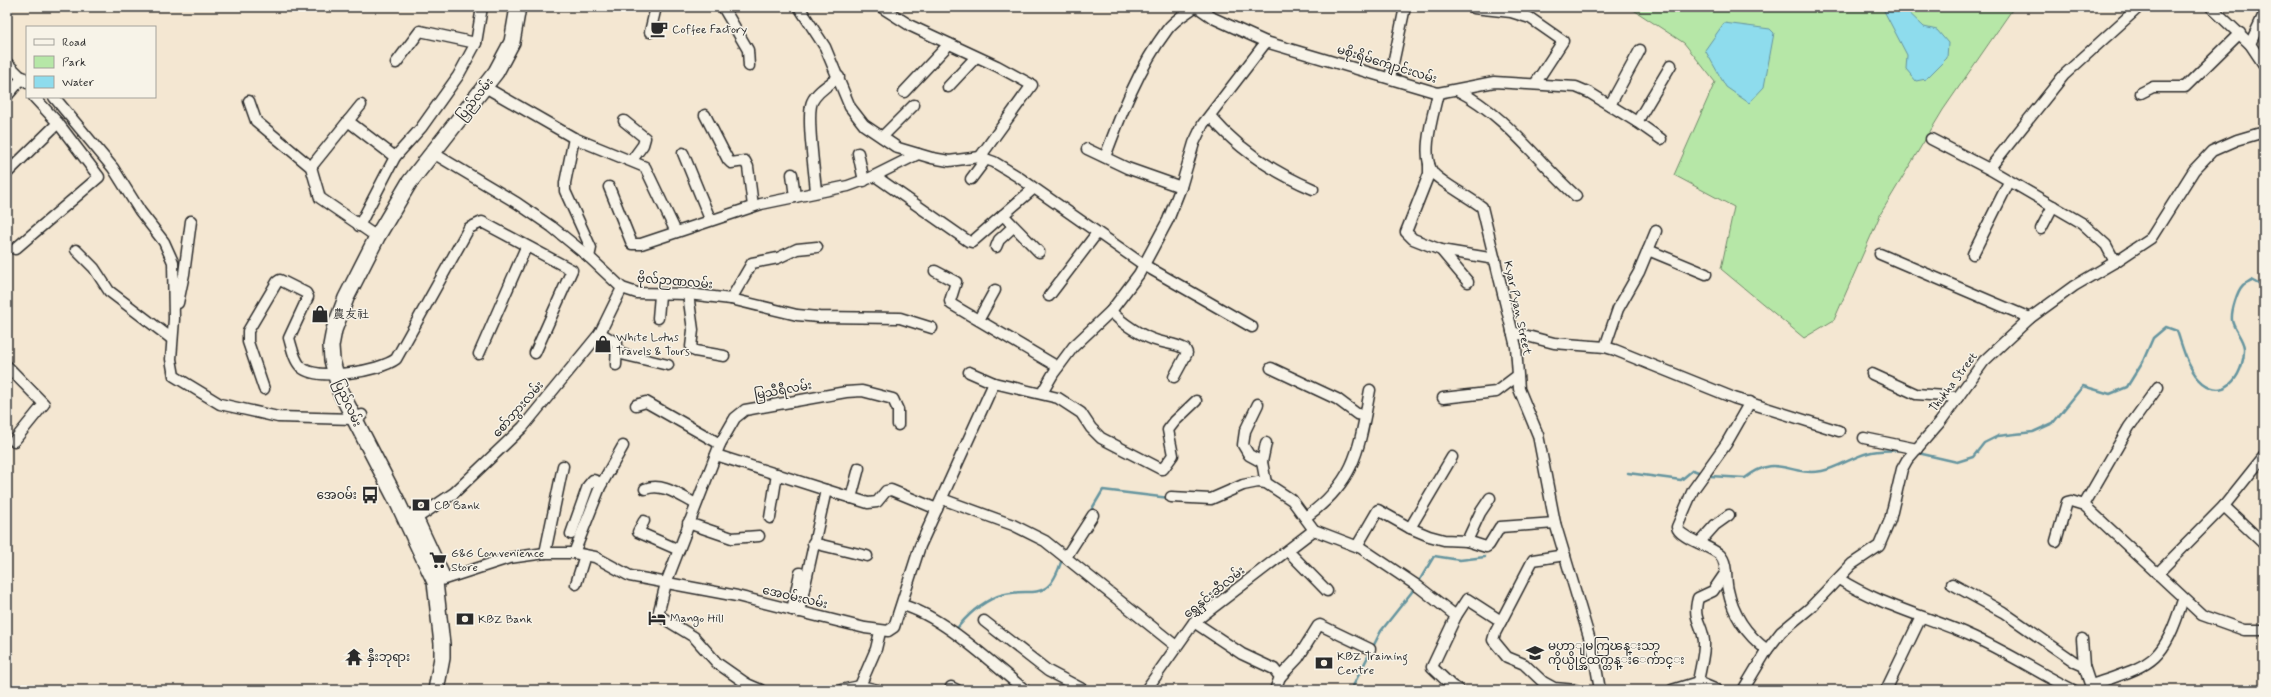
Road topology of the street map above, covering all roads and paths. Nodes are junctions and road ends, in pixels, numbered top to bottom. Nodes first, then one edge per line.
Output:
1 (482, 7) edge
2 (518, 7) edge
3 (527, 7) edge
4 (645, 7) edge
5 (723, 7) edge
6 (799, 7) edge
7 (881, 7) edge
8 (1196, 7) edge
9 (1404, 7) edge
10 (2139, 7) edge
11 (2211, 7) edge
12 (656, 8) edge
13 (1474, 8) edge
14 (2264, 14) edge
15 (650, 32) dead end
16 (2240, 33) junction
17 (1266, 42) junction
18 (476, 43) junction
19 (949, 44) junction
20 (2250, 44) junction
21 (1640, 50) dead end
22 (976, 57) junction
23 (7, 62) edge
24 (396, 63) dead end
25 (1671, 65) dead end
26 (749, 66) dead end
27 (2264, 66) edge
28 (839, 77) junction
29 (1390, 78) junction
30 (25, 80) edge
31 (1535, 84) junction
32 (948, 87) dead end
33 (489, 89) junction
34 (9, 90) edge
35 (1457, 90) junction
36 (904, 92) dead end
37 (1438, 93) junction
38 (2141, 93) dead end
39 (35, 98) edge
40 (55, 98) edge
41 (249, 101) dead end
42 (361, 105) dead end
43 (914, 105) dead end
44 (1610, 105) junction
45 (706, 115) dead end
46 (1210, 116) junction
47 (348, 121) junction
48 (624, 121) dead end
49 (1637, 122) junction
50 (58, 123) junction
51 (2264, 132) edge
52 (882, 137) junction
53 (574, 138) junction
54 (1661, 139) dead end
55 (1931, 139) dead end
56 (1087, 149) dead end
57 (683, 153) dead end
58 (858, 153) dead end
59 (918, 154) junction
60 (437, 155) junction
61 (395, 157) junction
62 (1105, 157) junction
63 (983, 158) junction
64 (632, 160) junction
65 (1429, 160) junction
66 (311, 167) junction
67 (1989, 169) junction
68 (7, 173) edge
69 (792, 174) dead end
70 (875, 176) junction
71 (971, 179) dead end
72 (864, 181) junction
73 (2009, 182) junction
74 (609, 187) dead end
75 (1181, 187) junction
76 (1033, 188) junction
77 (1313, 189) dead end
78 (816, 192) junction
79 (1576, 196) dead end
80 (795, 197) junction
81 (753, 206) junction
82 (2053, 206) junction
83 (1003, 215) junction
84 (710, 219) junction
85 (191, 221) dead end
86 (359, 226) junction
87 (1013, 227) junction
88 (2041, 229) dead end
89 (1656, 231) dead end
90 (676, 232) junction
91 (1097, 233) junction
92 (377, 237) junction
93 (526, 247) junction
94 (817, 247) dead end
95 (996, 247) dead end
96 (15, 249) dead end
97 (76, 250) dead end
98 (1441, 250) junction
99 (1648, 250) junction
100 (1039, 252) dead end
101 (1880, 254) dead end
102 (1973, 254) dead end
103 (589, 256) junction
104 (1495, 259) junction
105 (2115, 262) junction
106 (1144, 265) junction
107 (935, 271) dead end
108 (1706, 274) dead end
109 (1468, 282) dead end
110 (622, 288) junction
111 (995, 290) dead end
112 (688, 294) junction
113 (660, 295) junction
114 (1049, 296) dead end
115 (731, 299) junction
116 (1111, 311) junction
117 (658, 318) dead end
118 (2030, 318) junction
119 (174, 319) junction
120 (979, 319) junction
121 (1252, 327) dead end
122 (932, 328) dead end
123 (600, 332) junction
124 (1512, 332) junction
125 (172, 339) junction
126 (1605, 347) junction
127 (534, 353) dead end
128 (617, 353) junction
129 (479, 354) dead end
130 (724, 356) dead end
131 (616, 365) dead end
132 (668, 365) dead end
133 (7, 366) edge
134 (1058, 367) junction
135 (1271, 368) dead end
136 (969, 372) dead end
137 (340, 374) junction
138 (1872, 374) dead end
139 (1517, 376) junction
140 (1174, 377) dead end
141 (994, 383) junction
142 (2158, 387) dead end
143 (264, 389) dead end
144 (1370, 390) dead end
145 (1042, 393) junction
146 (1958, 397) junction
147 (1443, 398) dead end
148 (1196, 401) dead end
149 (1750, 402) junction
150 (1258, 404) dead end
151 (636, 405) dead end
152 (1365, 415) junction
153 (358, 417) junction
154 (898, 425) dead end
155 (1838, 431) dead end
156 (1864, 438) dead end
157 (14, 441) dead end
158 (1266, 443) dead end
159 (720, 444) junction
160 (623, 446) dead end
161 (1917, 449) junction
162 (716, 455) junction
163 (2264, 456) edge
164 (1452, 457) dead end
165 (1262, 462) junction
166 (563, 466) dead end
167 (859, 468) dead end
168 (777, 474) junction
169 (602, 483) junction
170 (1266, 483) junction
171 (645, 489) dead end
172 (826, 490) junction
173 (851, 498) junction
174 (1171, 498) dead end
175 (1490, 498) dead end
176 (942, 499) junction
177 (696, 504) junction
178 (2084, 505) junction
179 (2224, 506) junction
180 (937, 509) junction
181 (1093, 515) dead end
182 (1729, 515) dead end
183 (1306, 517) junction
184 (770, 518) dead end
185 (644, 520) dead end
186 (412, 522) junction
187 (688, 523) junction
188 (1556, 523) junction
189 (1410, 528) junction
190 (1314, 530) junction
191 (571, 534) dead end
192 (759, 536) dead end
193 (1467, 541) junction
194 (2056, 541) dead end
195 (813, 543) junction
196 (1699, 543) junction
197 (2264, 544) edge
198 (1357, 546) junction
199 (678, 550) junction
200 (1288, 551) junction
201 (545, 553) junction
202 (574, 553) junction
203 (1064, 554) junction
204 (585, 555) junction
205 (1565, 555) junction
206 (867, 556) dead end
207 (1726, 572) junction
208 (800, 573) dead end
209 (2157, 574) junction
210 (1839, 578) junction
211 (439, 581) junction
212 (666, 583) junction
213 (576, 584) dead end
214 (1952, 584) dead end
215 (1327, 591) dead end
216 (2183, 600) junction
217 (902, 605) junction
218 (795, 611) junction
219 (1456, 616) junction
220 (1921, 617) junction
221 (984, 621) dead end
222 (1501, 621) junction
223 (1194, 622) junction
224 (2264, 630) edge
225 (880, 632) junction
226 (2082, 639) dead end
227 (1176, 646) junction
228 (1370, 649) dead end
229 (1767, 650) junction
230 (2084, 666) junction
231 (1280, 677) junction
232 (1698, 682) junction
233 (860, 686) junction
234 (748, 687) edge
235 (2092, 688) edge
236 (1453, 689) edge
237 (436, 690) edge
238 (445, 690) edge
239 (761, 690) edge
240 (841, 690) edge
241 (878, 690) edge
242 (950, 690) edge
243 (958, 690) edge
244 (1025, 690) edge
245 (1082, 690) edge
246 (1146, 690) edge
247 (1275, 690) edge
248 (1576, 690) edge
249 (1600, 690) edge
250 (1672, 690) edge
251 (1717, 690) edge
252 (1743, 690) edge
253 (1886, 690) edge
254 (2072, 690) edge

1 - 18 street
2 - 33 highway, ပြည်လမ်း
3 - 33 highway, ပြည်လမ်း
4 - 12 street
5 - 26 street
6 - 28 street
7 - 19 street
8 - 17 street, မစိုးရိမ်ကျောင်းလမ်း
8 - 62 street
9 - 29 street
10 - 67 street
11 - 16 street
12 - 15 street
13 - 31 street
14 - 20 street
16 - 20 street
16 - 38 street
17 - 29 street, မစိုးရိမ်ကျောင်းလမ်း
17 - 46 street
18 - 24 street
18 - 61 street
19 - 22 street
19 - 36 street
20 - 27 street
21 - 44 street
22 - 32 street
22 - 63 street
23 - 30 street
25 - 49 street
28 - 52 street
28 - 78 street
29 - 37 street, မစိုးရိမ်ကျောင်းလမ်း
30 - 34 street
31 - 35 street, မစိုးရိမ်ကျောင်းလမ်း
31 - 44 street, မစိုးရိမ်ကျောင်းလမ်း
33 - 53 street
33 - 60 highway, ပြည်လမ်း
35 - 37 street, မစိုးရိမ်ကျောင်းလမ်း
35 - 79 street
37 - 65 street, Kyar Pyan Street
39 - 50 street
40 - 119 street
41 - 66 street
42 - 47 street
43 - 52 street
44 - 49 street, မစိုးရိမ်ကျောင်းလမ်း
45 - 81 street
46 - 75 street
46 - 77 street
47 - 61 street
47 - 66 street
48 - 64 street
49 - 54 street, မစိုးရိမ်ကျောင်းလမ်း
50 - 68 street
50 - 96 street
51 - 105 street, Thukha Street
52 - 59 street
53 - 64 street
53 - 103 street
55 - 67 street
56 - 62 street
57 - 84 street
58 - 72 street
59 - 63 street
59 - 70 street
60 - 92 highway, ပြည်လမ်း
60 - 103 street, ဗိုလ်ဉာဏလမ်း
60 - 137 highway, ပြည်လမ်း
61 - 86 street
62 - 75 street
63 - 71 street
63 - 76 street
64 - 90 street
65 - 98 street
65 - 104 street, Kyar Pyan Street
66 - 86 street
67 - 73 street
69 - 80 street
70 - 72 street
70 - 83 street
72 - 78 street
73 - 82 street
73 - 102 street
74 - 90 street
75 - 106 street
76 - 83 street
76 - 91 street
78 - 80 street
80 - 81 street
81 - 84 street
82 - 88 street
82 - 105 street
83 - 87 street
84 - 90 street
85 - 119 street
86 - 92 street
87 - 95 street
87 - 100 street
89 - 99 street
91 - 106 street
91 - 114 street
92 - 137 highway, ပြည်လမ်း
93 - 127 street
93 - 129 street
93 - 137 street
94 - 115 street
97 - 125 street
98 - 104 street
98 - 109 street
99 - 108 street
99 - 126 street
101 - 118 street
103 - 110 street, ဗိုလ်ဉာဏလမ်း
104 - 124 street, Kyar Pyan Street
105 - 118 street, Thukha Street
106 - 116 street
106 - 121 street
107 - 120 street
110 - 113 street, ဗိုလ်ဉာဏလမ်း
110 - 123 street, စော်ဘွားလမ်း
111 - 120 street
112 - 113 street, ဗိုလ်ဉာဏလမ်း
112 - 115 street, ဗိုလ်ဉာဏလမ်း
112 - 130 street
113 - 117 street
115 - 122 street, ဗိုလ်ဉာဏလမ်း
116 - 134 street
116 - 140 street
118 - 146 street, Thukha Street
119 - 125 street
120 - 134 street
123 - 128 street
123 - 186 street, စော်ဘွားလမ်း
124 - 126 street
124 - 139 street, Kyar Pyan Street
125 - 153 street
126 - 149 street
128 - 131 street
128 - 132 street
133 - 157 street
134 - 145 street
135 - 152 street
136 - 141 street
137 - 143 street
137 - 153 highway, ပြည်လမ်း
138 - 146 street
139 - 147 street
139 - 188 street, Kyar Pyan Street
141 - 145 street
141 - 176 street
142 - 178 street
144 - 152 street
145 - 148 street
146 - 161 street, Thukha Street
149 - 155 street
149 - 196 street
150 - 165 street
151 - 159 street
152 - 183 street
153 - 186 highway, ပြည်လမ်း
154 - 159 street, မြသီရီလမ်း
156 - 161 street
158 - 165 street
159 - 162 street, မြသီရီလမ်း
160 - 169 street
161 - 210 street, Thukha Street
162 - 168 street
162 - 177 street, မြသီရီလမ်း
163 - 179 street
164 - 189 street
165 - 170 street
166 - 201 street
167 - 173 street
168 - 172 street
168 - 184 street
169 - 191 street
169 - 202 street
170 - 174 street
170 - 183 street
171 - 177 street
172 - 173 street
172 - 195 street
173 - 180 street
175 - 193 street
176 - 180 street
176 - 203 street
177 - 187 street, မြသီရီလမ်း
178 - 194 street
178 - 209 street
179 - 197 street
179 - 209 street
180 - 217 street
181 - 203 street
182 - 196 street
183 - 190 street
185 - 199 street
186 - 211 highway, ပြည်လမ်း
187 - 192 street
187 - 199 street, မြသီရီလမ်း
188 - 193 street
188 - 205 street, Kyar Pyan Street
189 - 193 street
189 - 198 street
190 - 198 street
190 - 200 street, ရွှေနှင်းဆီလမ်း
195 - 206 street
195 - 218 street
196 - 207 street
198 - 219 street
199 - 212 street, မြသီရီလမ်း
200 - 215 street
200 - 223 street, ရွှေနှင်းဆီလမ်း
201 - 202 street, အေဝမ်းလမ်း
201 - 211 street, အေဝမ်းလမ်း
202 - 204 street, အေဝမ်းလမ်း
203 - 227 street
204 - 212 street, အေဝမ်းလမ်း
204 - 213 street
205 - 222 street
205 - 249 street, Kyar Pyan Street
207 - 229 street
207 - 232 street
208 - 218 street
209 - 216 street
210 - 220 street
210 - 229 street, Thukha Street
211 - 237 highway, ပြည်လမ်း
211 - 238 highway, ပြည်လမ်း
212 - 218 street, အေဝမ်းလမ်း
212 - 234 street, မြသီရီလမ်း
214 - 230 street
216 - 224 street
216 - 235 street
217 - 225 street
217 - 244 street
218 - 225 street, အေဝမ်းလမ်း
219 - 222 street
219 - 236 street
220 - 253 street
220 - 254 street
221 - 245 street
222 - 248 street
223 - 227 street, ရွှေနှင်းဆီလမ်း
223 - 231 street
225 - 233 street
226 - 230 street
227 - 246 street, ရွှေနှင်းဆီလမ်း
228 - 231 street
229 - 252 street, Thukha Street
230 - 235 street
231 - 247 street
232 - 250 street
232 - 251 street
233 - 240 street
233 - 241 street
234 - 239 street
242 - 243 street

